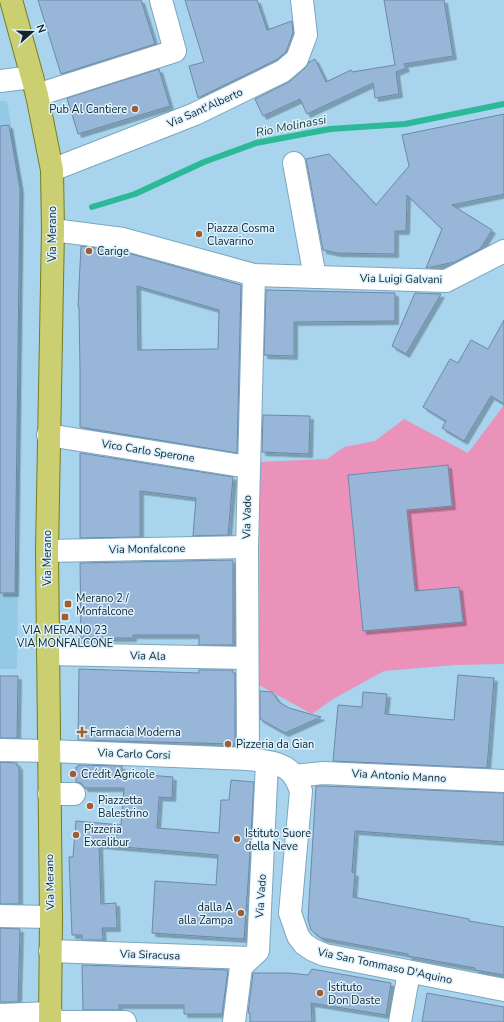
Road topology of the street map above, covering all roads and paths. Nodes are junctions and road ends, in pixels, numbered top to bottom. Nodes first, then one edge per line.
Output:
1 (11, 0) edge
2 (161, 0) edge
3 (302, 0) edge
4 (0, 81) edge
5 (34, 86) junction
6 (294, 163) dead end
7 (52, 170) junction
8 (53, 230) junction
9 (504, 251) edge
10 (254, 275) junction
11 (315, 277) junction
12 (48, 435) junction
13 (248, 467) junction
14 (246, 547) junction
15 (47, 551) junction
16 (48, 654) junction
17 (247, 658) junction
18 (0, 750) edge
19 (49, 751) junction
20 (258, 760) junction
21 (294, 776) junction
22 (504, 781) edge
23 (49, 794) junction
24 (74, 794) dead end
25 (0, 916) edge
26 (51, 917) junction
27 (50, 952) junction
28 (250, 958) junction
29 (409, 972) junction
30 (504, 990) edge
31 (0, 1015) edge
32 (50, 1019) edge
33 (125, 1022) edge
34 (234, 1022) edge
35 (400, 1022) edge

1 - 5 main road, Via Merano
2 - 5 street
3 - 7 street, Via Sant'Alberto
4 - 5 street
5 - 7 main road, Via Merano
6 - 11 street
7 - 8 main road, Via Merano
8 - 10 street
8 - 12 main road, Via Merano
9 - 11 street, Via Luigi Galvani
10 - 11 street, Via Luigi Galvani
10 - 13 street, Via Vado
12 - 13 street, Vico Carlo Sperone
12 - 15 main road, Via Merano
13 - 14 street, Via Vado
14 - 15 street, Via Monfalcone
14 - 17 street, Via Vado
15 - 16 main road, Via Merano
16 - 17 street, Via Ala
16 - 19 main road, Via Merano
17 - 20 street, Via Vado
18 - 19 street, Via Carlo Corsi
19 - 20 street, Via Carlo Corsi
19 - 23 main road, Via Merano
20 - 21 street
20 - 28 street, Via Vado
21 - 22 street, Via Antonio Manno
21 - 29 street, Via San Tommaso D'Aquino
23 - 24 street
23 - 26 main road, Via Merano
25 - 26 street
26 - 27 main road, Via Merano
27 - 28 street, Via Siracusa
27 - 32 main road, Via Merano
28 - 34 street, Via Vado
29 - 30 street, Via San Tommaso D'Aquino
29 - 35 street
31 - 32 street
32 - 33 street

